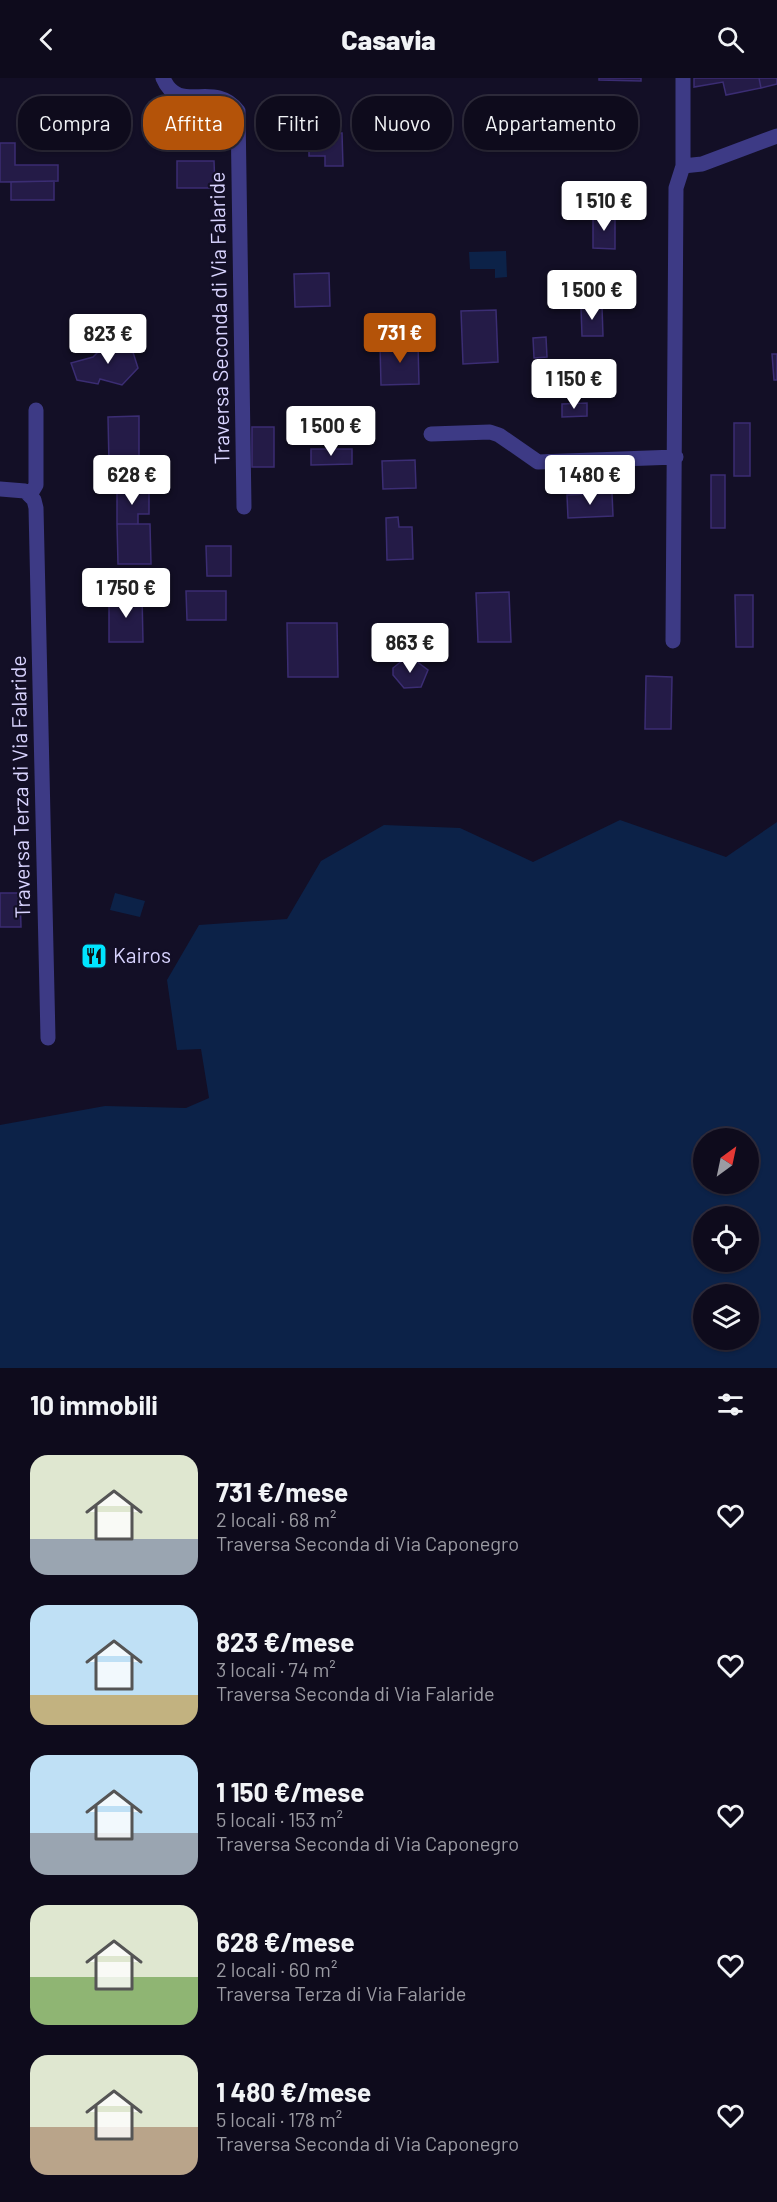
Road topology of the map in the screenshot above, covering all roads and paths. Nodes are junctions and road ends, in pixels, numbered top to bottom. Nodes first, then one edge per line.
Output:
1 (163, 78) edge
2 (684, 78) edge
3 (777, 136) edge
4 (683, 166) junction
5 (36, 410) dead end
6 (431, 434) dead end
7 (676, 457) junction
8 (0, 489) edge
9 (30, 495) junction
10 (244, 507) dead end
11 (673, 641) dead end
12 (48, 1038) dead end

1 - 10 street, Traversa Seconda di Via Falaride
2 - 4 street
3 - 4 street
4 - 7 street
5 - 9 street
6 - 7 street
7 - 11 street
8 - 9 street
9 - 12 street, Traversa Terza di Via Falaride

